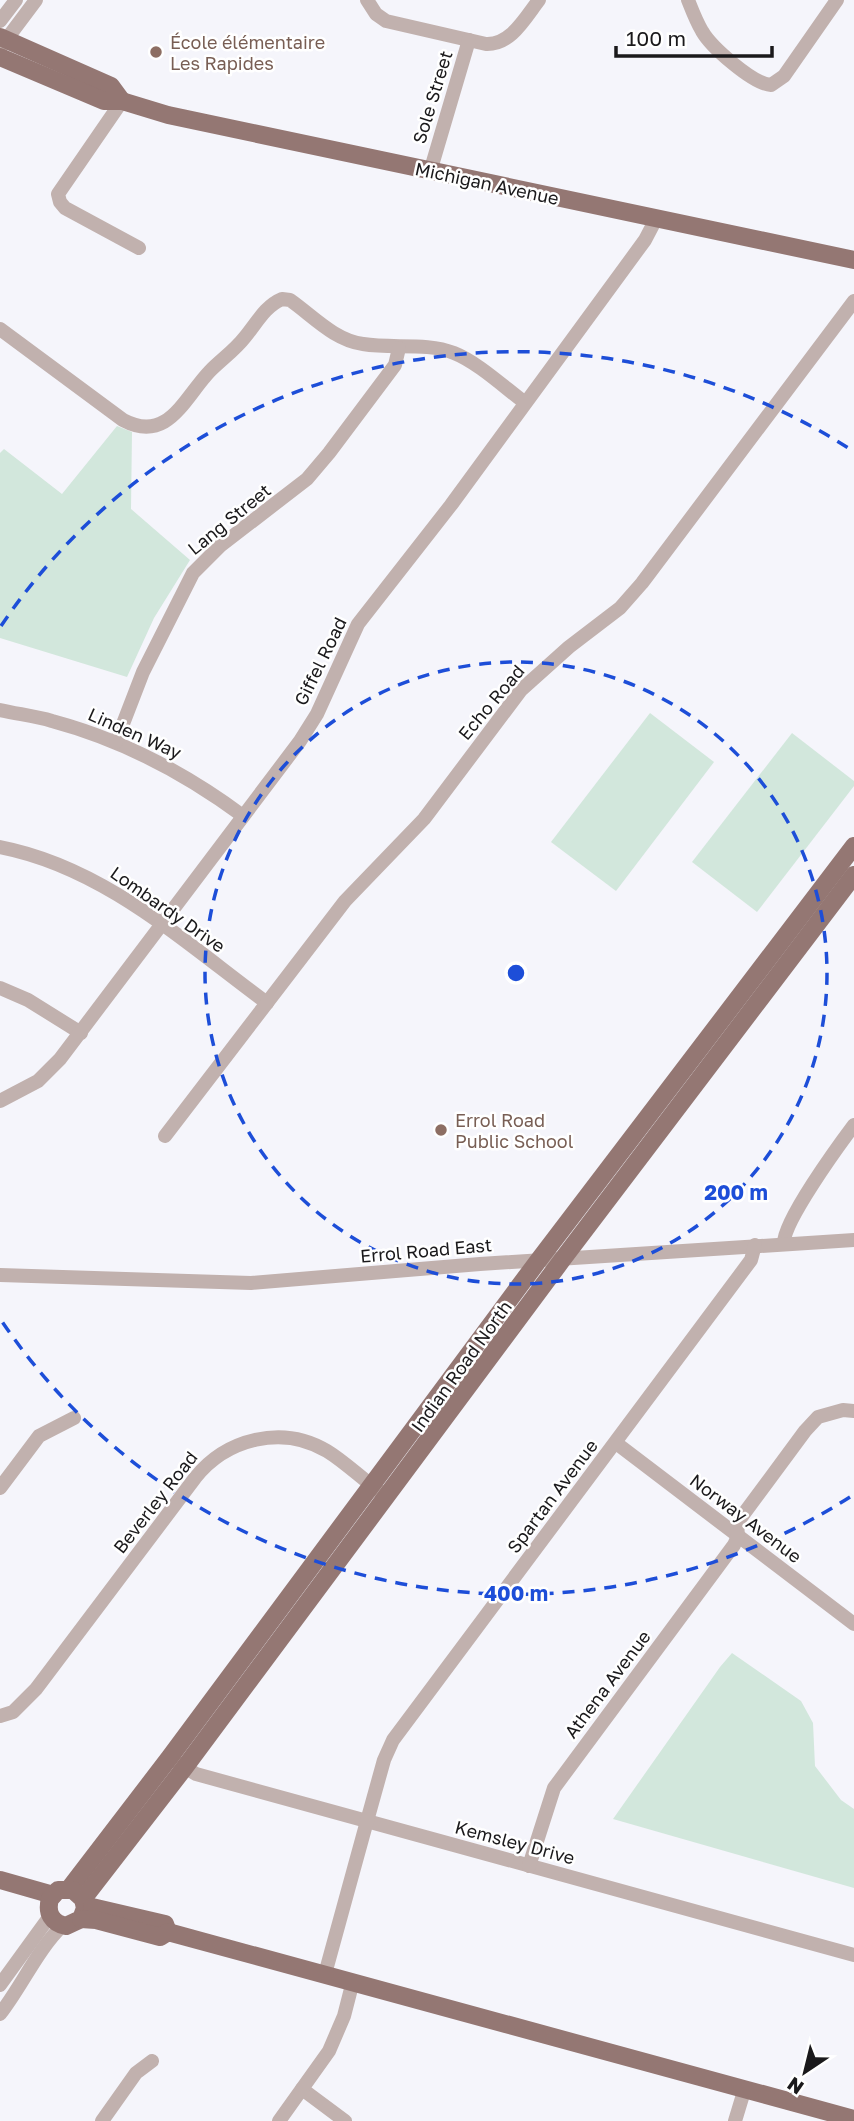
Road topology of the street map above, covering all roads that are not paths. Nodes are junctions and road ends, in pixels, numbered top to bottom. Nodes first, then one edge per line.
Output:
1 (16, 0) edge
2 (36, 0) edge
3 (367, 0) edge
4 (539, 0) edge
5 (688, 0) edge
6 (837, 0) edge
7 (0, 21) edge
8 (469, 40) junction
9 (2, 42) edge
10 (0, 57) edge
11 (122, 101) junction
12 (430, 172) junction
13 (656, 219) junction
14 (139, 248) dead end
15 (854, 260) edge
16 (854, 301) edge
17 (0, 329) edge
18 (399, 348) junction
19 (524, 402) junction
20 (0, 710) edge
21 (116, 742) junction
22 (243, 817) junction
23 (854, 846) edge
24 (0, 847) edge
25 (854, 875) edge
26 (161, 925) junction
27 (0, 988) edge
28 (267, 1003) junction
29 (81, 1033) junction
30 (0, 1101) edge
31 (854, 1125) edge
32 (165, 1136) dead end
33 (854, 1240) edge
34 (784, 1244) junction
35 (755, 1245) junction
36 (562, 1260) junction
37 (538, 1261) junction
38 (0, 1275) edge
39 (854, 1411) edge
40 (74, 1418) dead end
41 (616, 1443) junction
42 (0, 1488) edge
43 (380, 1491) junction
44 (738, 1536) junction
45 (854, 1624) edge
46 (0, 1716) edge
47 (178, 1762) junction
48 (366, 1821) junction
49 (529, 1866) junction
50 (0, 1880) edge
51 (0, 1892) edge
52 (67, 1907) junction
53 (854, 1955) edge
54 (325, 1974) junction
55 (353, 1981) junction
56 (0, 1985) edge
57 (0, 2014) edge
58 (152, 2061) dead end
59 (745, 2088) junction
60 (302, 2089) junction
61 (854, 2119) edge
62 (102, 2121) edge
63 (279, 2121) edge
64 (345, 2121) edge
65 (735, 2121) edge

1 - 7 street
2 - 9 street
3 - 8 street
4 - 8 street, Sole Street
5 - 6 street
8 - 12 street, Sole Street
9 - 11 main road, Michigan Avenue
10 - 11 main road, Michigan Avenue
11 - 12 main road, Michigan Avenue
11 - 14 street
12 - 13 main road, Michigan Avenue
13 - 15 main road, Michigan Avenue
13 - 19 street, Giffel Road
16 - 28 street, Echo Road
17 - 18 street
18 - 19 street
18 - 21 street, Lang Street
19 - 22 street, Giffel Road
20 - 21 street, Linden Way
21 - 22 street, Linden Way
22 - 26 street, Giffel Road
23 - 37 main road, Indian Road North
24 - 26 street, Lombardy Drive
25 - 36 main road, Indian Road North
26 - 28 street, Lombardy Drive
26 - 29 street, Giffel Road
27 - 29 street
28 - 32 street, Echo Road
29 - 30 street, Giffel Road
31 - 34 street
33 - 34 street, Errol Road East
34 - 35 street, Errol Road East
35 - 36 street, Errol Road East
35 - 41 street, Spartan Avenue
36 - 37 street, Errol Road East
36 - 43 main road, Indian Road North
37 - 38 street, Errol Road East
37 - 43 main road, Indian Road North
39 - 44 street, Athena Avenue
40 - 42 street
41 - 44 street, Norway Avenue
41 - 48 street, Spartan Avenue
43 - 46 street, Beverley Road
43 - 47 main road, Indian Road North
44 - 45 street, Norway Avenue
44 - 49 street, Athena Avenue
47 - 48 street, Kemsley Drive
47 - 52 main road, Indian Road North
48 - 49 street, Kemsley Drive
48 - 54 street, Spartan Avenue
49 - 53 street, Kemsley Drive
50 - 52 main road
51 - 52 main road
52 - 54 main road
52 - 56 street, Indian Road North
52 - 57 street, Indian Road North
54 - 55 main road
55 - 59 main road
55 - 60 street
58 - 62 street
59 - 61 main road
59 - 65 street
60 - 63 street
60 - 64 street

